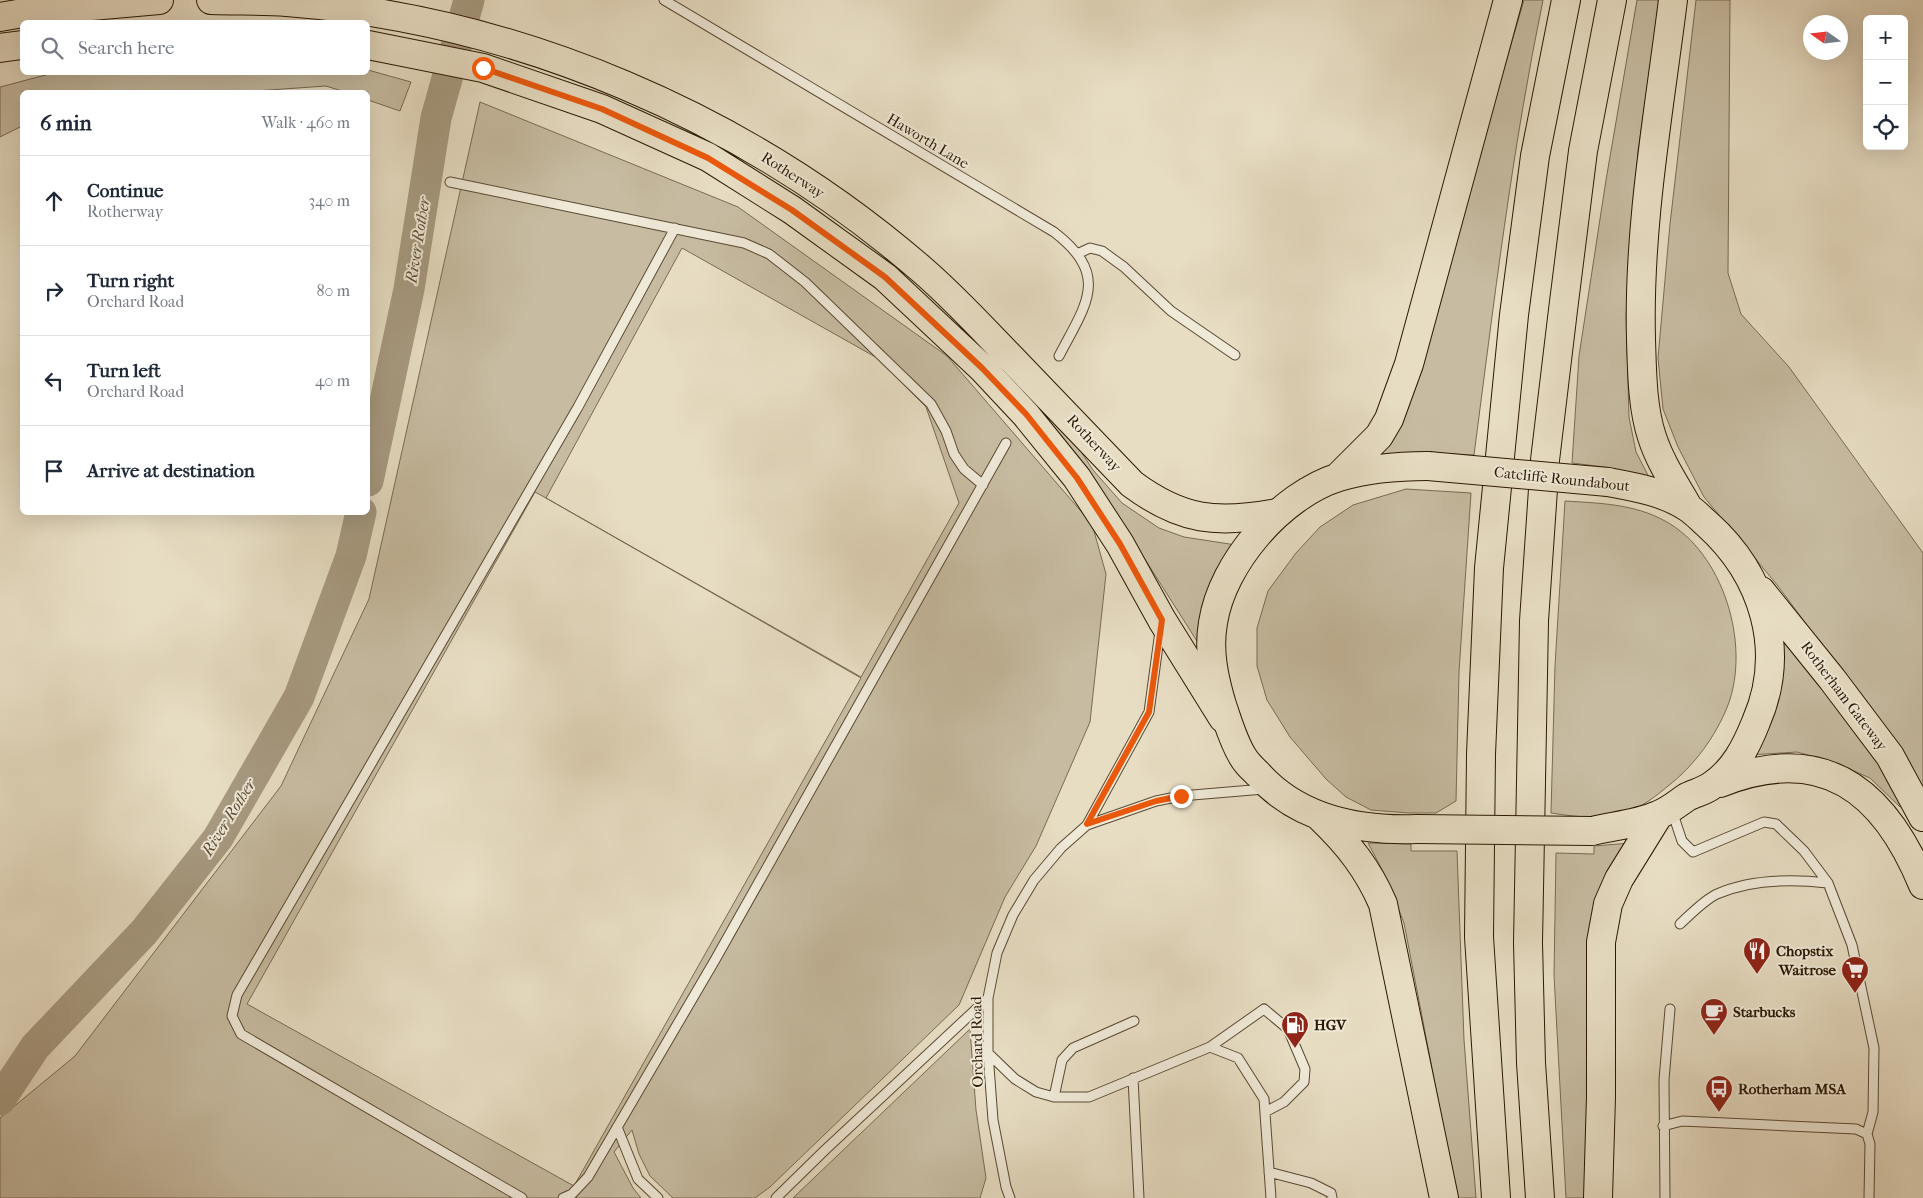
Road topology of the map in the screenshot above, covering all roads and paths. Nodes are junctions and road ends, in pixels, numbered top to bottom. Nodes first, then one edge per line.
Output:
1 (159, 0) edge
2 (212, 0) edge
3 (664, 0) edge
4 (1508, 0) edge
5 (1566, 0) edge
6 (1612, 0) edge
7 (1673, 0) edge
8 (0, 17) edge
9 (370, 44) edge
10 (20, 45) edge
11 (0, 48) edge
12 (450, 182) dead end
13 (675, 228) junction
14 (1077, 254) junction
15 (1234, 355) dead end
16 (1059, 356) dead end
17 (1006, 442) dead end
18 (1338, 478) junction
19 (983, 485) junction
20 (1688, 507) junction
21 (1277, 513) junction
22 (1754, 582) junction
23 (1162, 620) junction
24 (1230, 730) junction
25 (1711, 786) junction
26 (1271, 789) junction
27 (1665, 812) junction
28 (1318, 816) junction
29 (1923, 817) edge
30 (1087, 824) junction
31 (1828, 883) junction
32 (1923, 886) edge
33 (1680, 924) dead end
34 (988, 998) junction
35 (1670, 1009) dead end
36 (1134, 1021) dead end
37 (1210, 1046) junction
38 (988, 1053) junction
39 (1133, 1078) junction
40 (1054, 1097) junction
41 (1265, 1112) junction
42 (1663, 1126) junction
43 (617, 1127) junction
44 (1867, 1134) junction
45 (1269, 1172) junction
46 (522, 1198) edge
47 (564, 1198) edge
48 (658, 1198) edge
49 (776, 1198) edge
50 (1010, 1198) edge
51 (1139, 1198) edge
52 (1271, 1198) edge
53 (1332, 1198) edge
54 (1444, 1198) edge
55 (1496, 1198) edge
56 (1540, 1198) edge
57 (1598, 1198) edge
58 (1665, 1198) edge
59 (1869, 1198) edge

1 - 8 main road
2 - 21 main road, Rotherway
3 - 14 lane, Haworth Lane
4 - 18 main road
5 - 55 main road
6 - 56 main road
7 - 20 main road
9 - 23 main road, Rotherway
10 - 11 main road
12 - 13 lane
13 - 19 lane
13 - 46 lane
14 - 15 lane
14 - 16 lane, Haworth Lane
17 - 19 lane
18 - 20 main road, Catcliffe Roundabout, bridge
18 - 21 main road, Catcliffe Roundabout
19 - 43 lane
20 - 22 main road, Catcliffe Roundabout
21 - 24 main road, Catcliffe Roundabout
22 - 25 main road, Catcliffe Roundabout
22 - 29 main road, Rotherham Gateway
23 - 24 main road, Rotherway
23 - 30 lane, Orchard Road
24 - 26 main road, Catcliffe Roundabout
25 - 27 main road, Catcliffe Roundabout
25 - 32 main road
26 - 28 main road, Catcliffe Roundabout
26 - 30 lane, Orchard Road
27 - 28 main road, Catcliffe Roundabout, bridge
27 - 31 lane
27 - 57 main road
28 - 54 main road
30 - 34 lane, Orchard Road
31 - 33 lane
31 - 44 lane
34 - 38 lane, Orchard Road
34 - 49 lane
35 - 42 lane
36 - 40 lane
37 - 39 lane
37 - 41 lane
37 - 41 lane
38 - 40 lane
38 - 50 lane, Orchard Road
39 - 40 lane
39 - 51 lane
41 - 45 lane
42 - 44 lane
42 - 58 lane
43 - 47 lane
43 - 48 lane
44 - 59 lane
45 - 52 lane
45 - 53 lane

